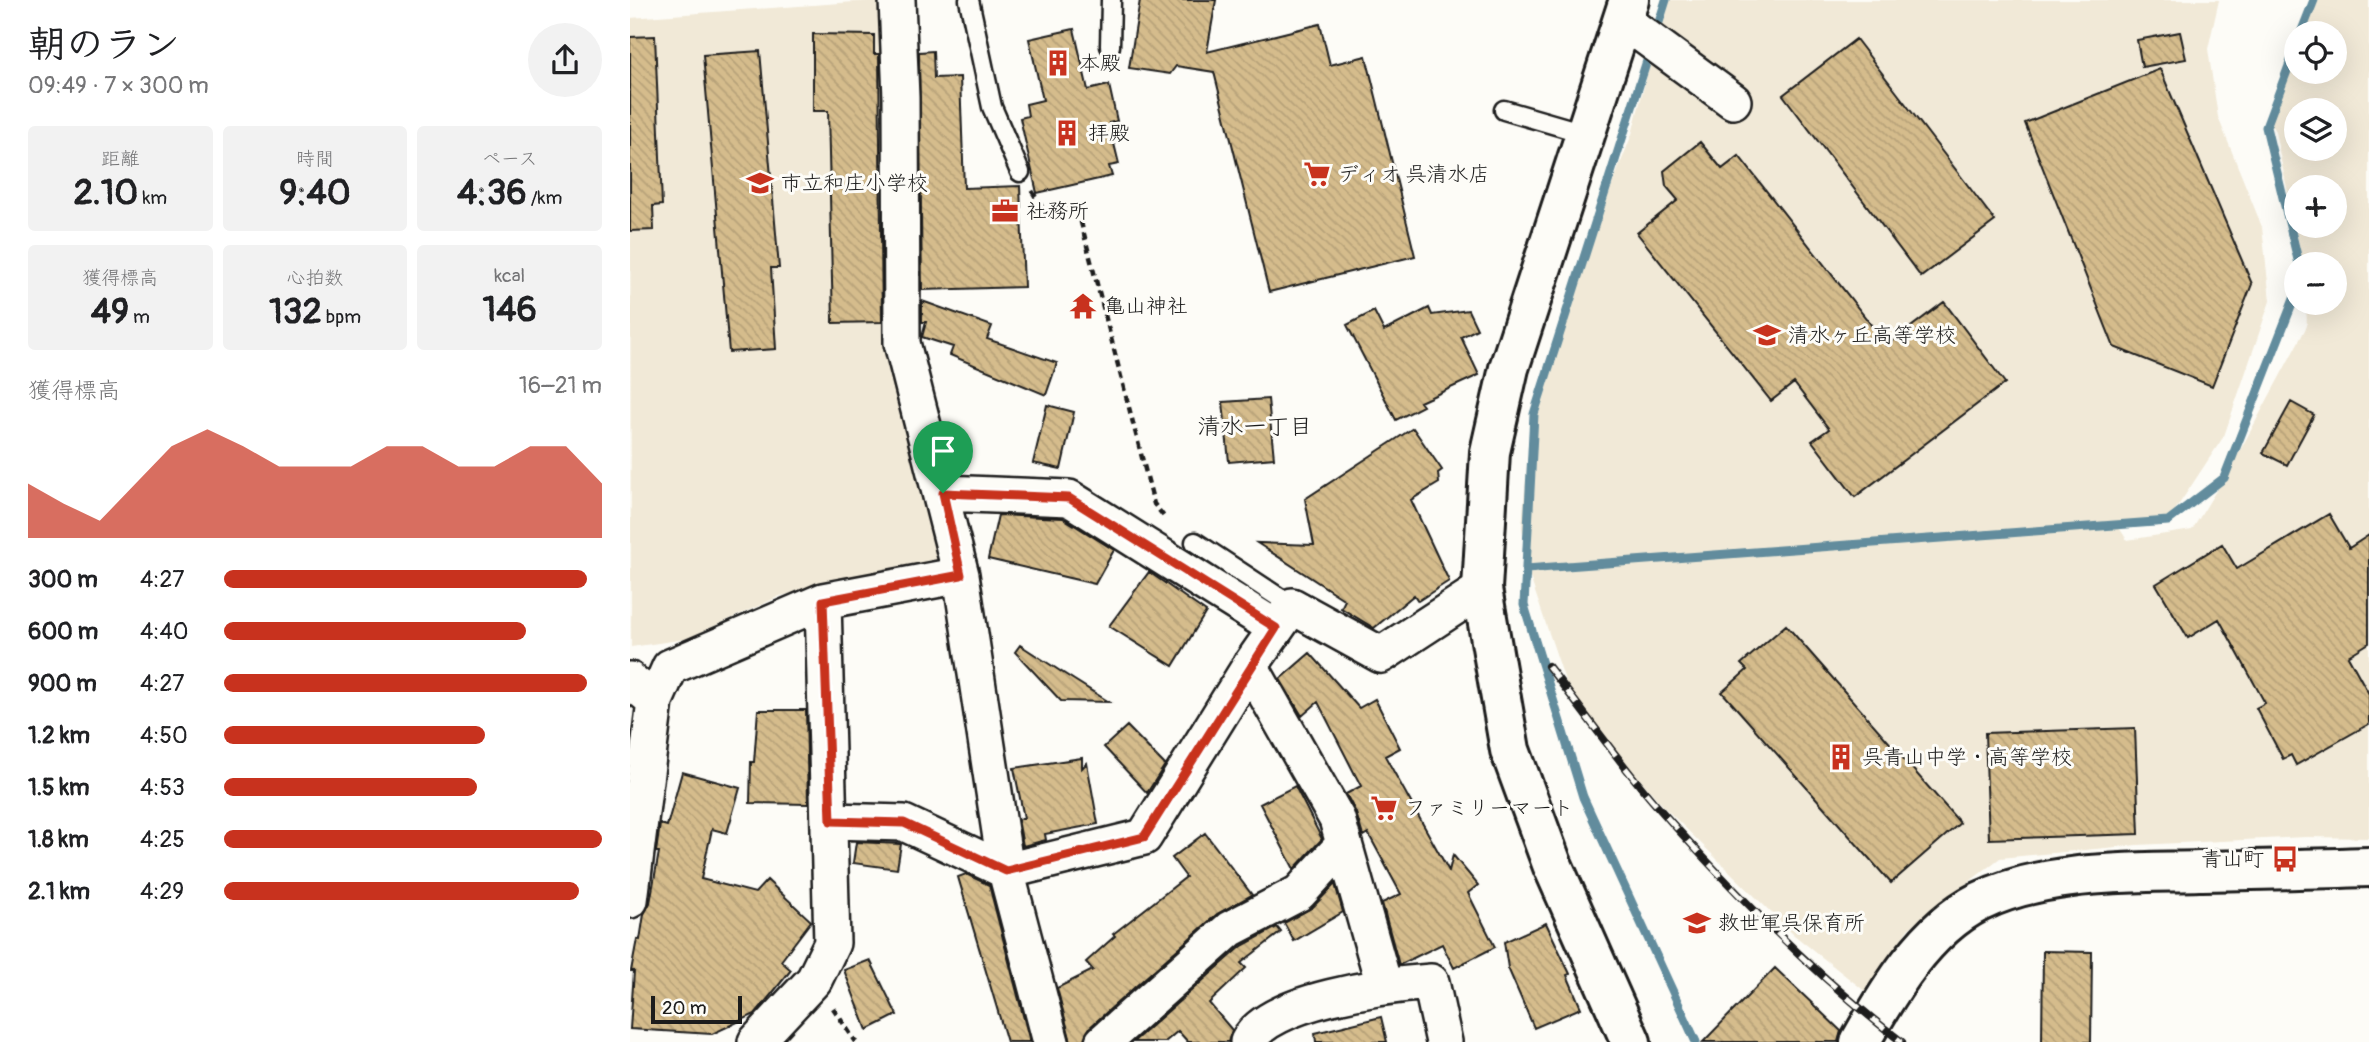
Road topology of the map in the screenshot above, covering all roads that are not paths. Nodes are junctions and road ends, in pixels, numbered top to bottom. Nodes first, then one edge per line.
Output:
1 (897, 0) edge
2 (969, 0) edge
3 (1111, 0) edge
4 (1627, 11) edge
5 (1110, 46) dead end
6 (1733, 102) dead end
7 (1504, 110) dead end
8 (1587, 134) junction
9 (1020, 172) road end
10 (943, 493) junction
11 (1195, 542) road end
12 (961, 575) junction
13 (1482, 589) junction
14 (823, 601) junction
15 (1284, 617) junction
16 (1250, 666) junction
17 (643, 691) edge
18 (635, 816) edge
19 (831, 821) junction
20 (1344, 844) junction
21 (2369, 867) edge
22 (1006, 871) junction
23 (630, 900) edge
24 (1384, 985) junction
25 (756, 1042) edge
26 (1051, 1042) edge
27 (1103, 1042) edge
28 (1248, 1042) edge
29 (1444, 1042) edge
30 (1631, 1042) edge
31 (1860, 1042) edge

1 - 10 street
2 - 9 lane
3 - 5 lane
4 - 6 street
4 - 8 street
7 - 8 lane
8 - 13 street
10 - 12 street
10 - 15 street
11 - 15 lane
12 - 14 street
12 - 22 street
13 - 15 street
13 - 30 street
14 - 17 street
14 - 19 street
15 - 16 street
16 - 20 street
16 - 22 street
17 - 18 street
18 - 23 street
19 - 22 street
19 - 25 street
20 - 24 street
20 - 27 street
21 - 31 street
22 - 26 street
24 - 28 street
24 - 29 street

